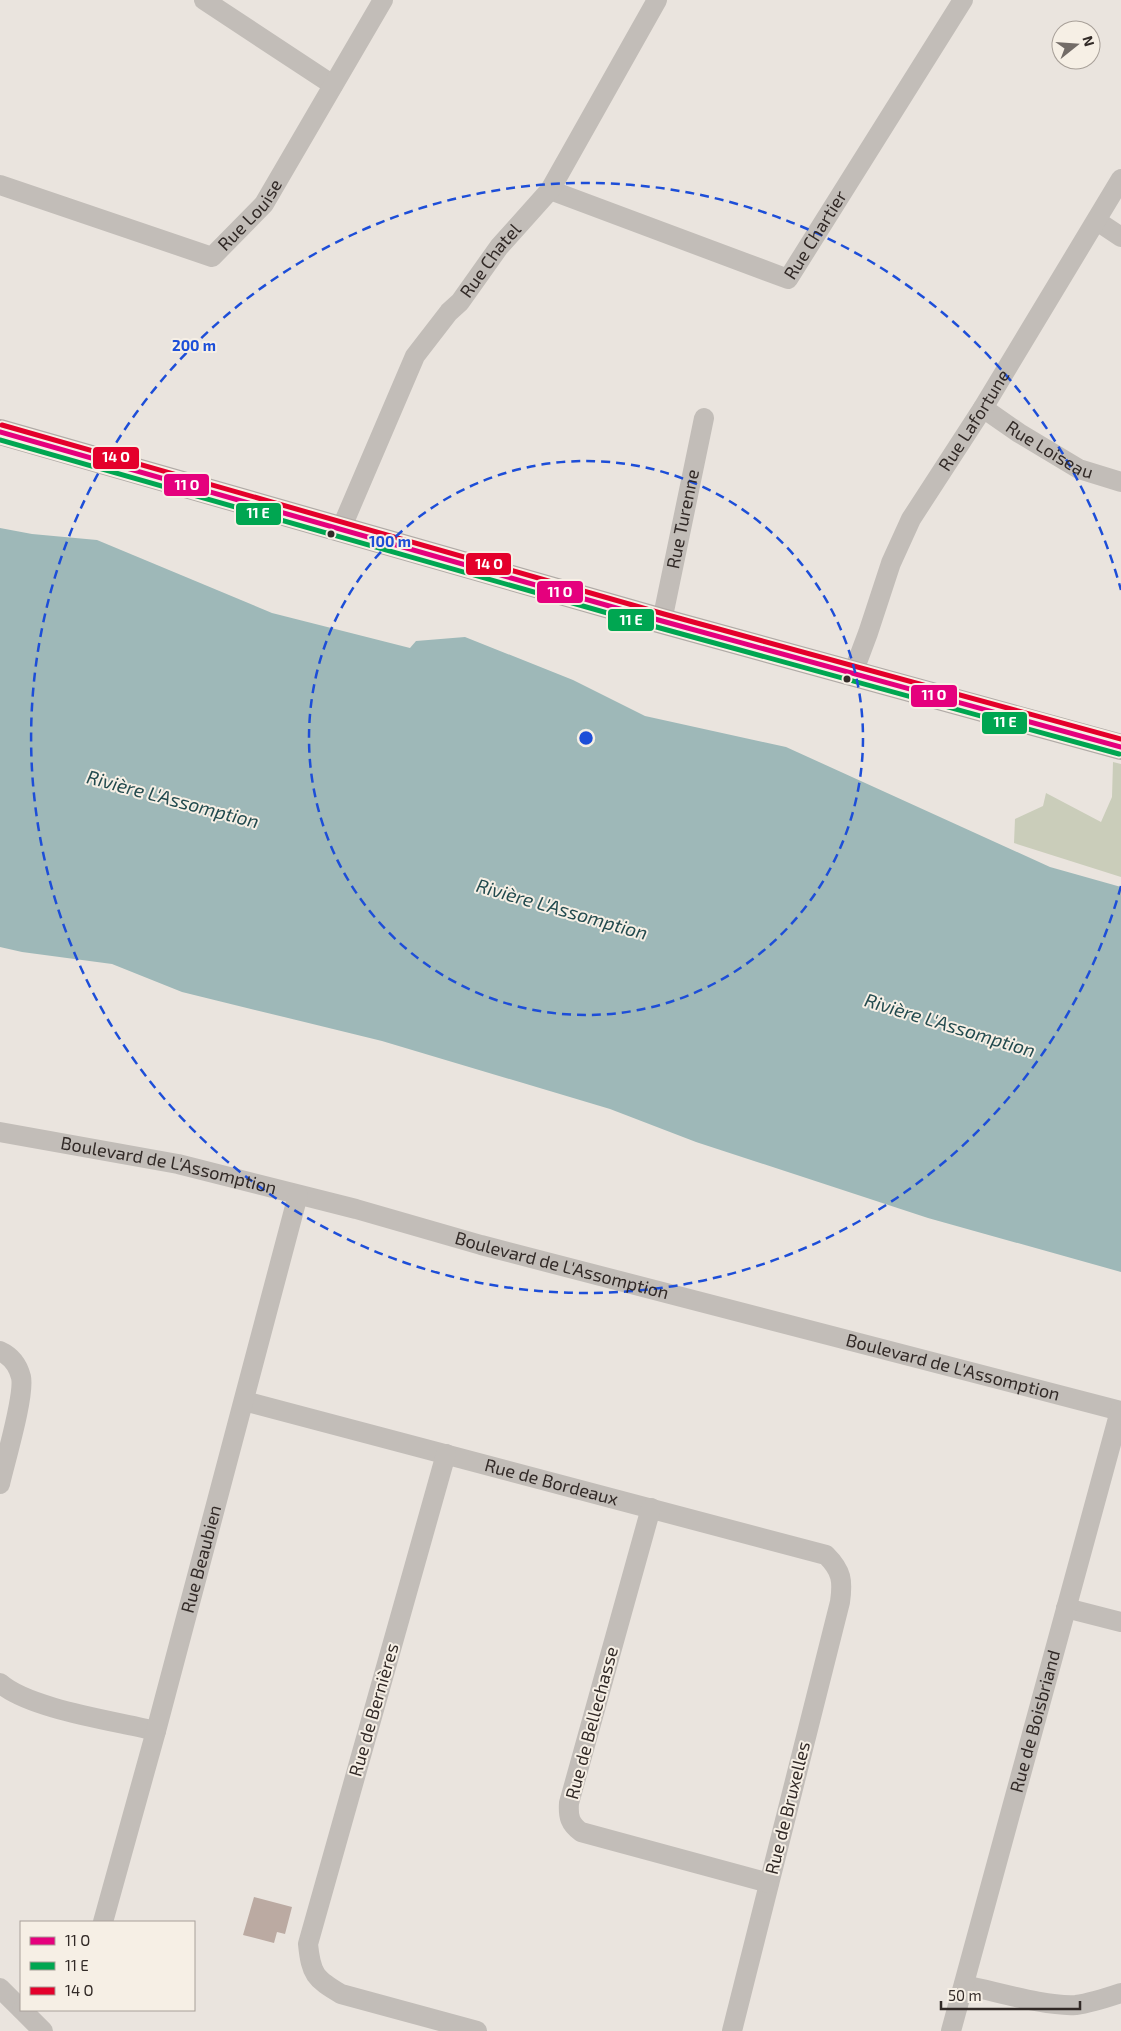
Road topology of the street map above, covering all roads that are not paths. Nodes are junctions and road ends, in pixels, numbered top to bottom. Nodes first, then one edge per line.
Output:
1 (204, 0) edge
2 (383, 0) edge
3 (657, 0) edge
4 (964, 0) edge
5 (333, 85) junction
6 (1121, 179) edge
7 (0, 185) edge
8 (550, 190) junction
9 (1097, 222) junction
10 (1121, 237) edge
11 (983, 408) junction
12 (704, 418) dead end
13 (0, 432) edge
14 (1121, 482) edge
15 (341, 529) junction
16 (662, 621) junction
17 (853, 673) junction
18 (1121, 747) edge
19 (0, 1132) edge
20 (298, 1195) junction
21 (0, 1351) edge
22 (244, 1401) junction
23 (1121, 1411) edge
24 (446, 1454) junction
25 (0, 1484) edge
26 (651, 1508) junction
27 (842, 1584) joint
28 (1066, 1608) junction
29 (1121, 1622) edge
30 (0, 1682) edge
31 (156, 1731) junction
32 (769, 1884) junction
33 (103, 1921) edge
34 (964, 1985) junction
35 (0, 1988) edge
36 (1121, 1993) edge
37 (20, 2006) edge
38 (25, 2011) edge
39 (43, 2031) edge
40 (477, 2031) edge
41 (732, 2031) edge
42 (951, 2031) edge

1 - 5 street
2 - 5 street, Rue Louise
3 - 8 street, Rue Chatel
4 - 8 street, Rue Chartier
5 - 7 street, Rue Louise
6 - 9 street, Rue Lafortune
8 - 15 street, Rue Chatel
9 - 10 street
9 - 11 street, Rue Lafortune
11 - 14 street, Rue Loiseau
11 - 17 street, Rue Lafortune
12 - 16 street, Rue Turenne
13 - 15 main road
15 - 16 main road
16 - 17 main road
17 - 18 main road
19 - 20 street, Boulevard de L'Assomption
20 - 22 street, Rue Beaubien
20 - 23 street, Boulevard de L'Assomption
21 - 25 street
22 - 24 street, Rue de Bordeaux
22 - 31 street, Rue Beaubien
23 - 28 street, Rue de Boisbriand
24 - 26 street, Rue de Bordeaux
24 - 40 street, Rue de Bernières
26 - 27 street, Rue de Bordeaux
26 - 32 street, Rue de Bellechasse
27 - 32 street, Rue de Bruxelles
28 - 29 street
28 - 34 street, Rue de Boisbriand
30 - 31 street
31 - 33 street, Rue Beaubien
32 - 41 street, Rue de Bruxelles
34 - 36 street
34 - 42 street, Rue de Boisbriand
35 - 37 street
38 - 39 street

